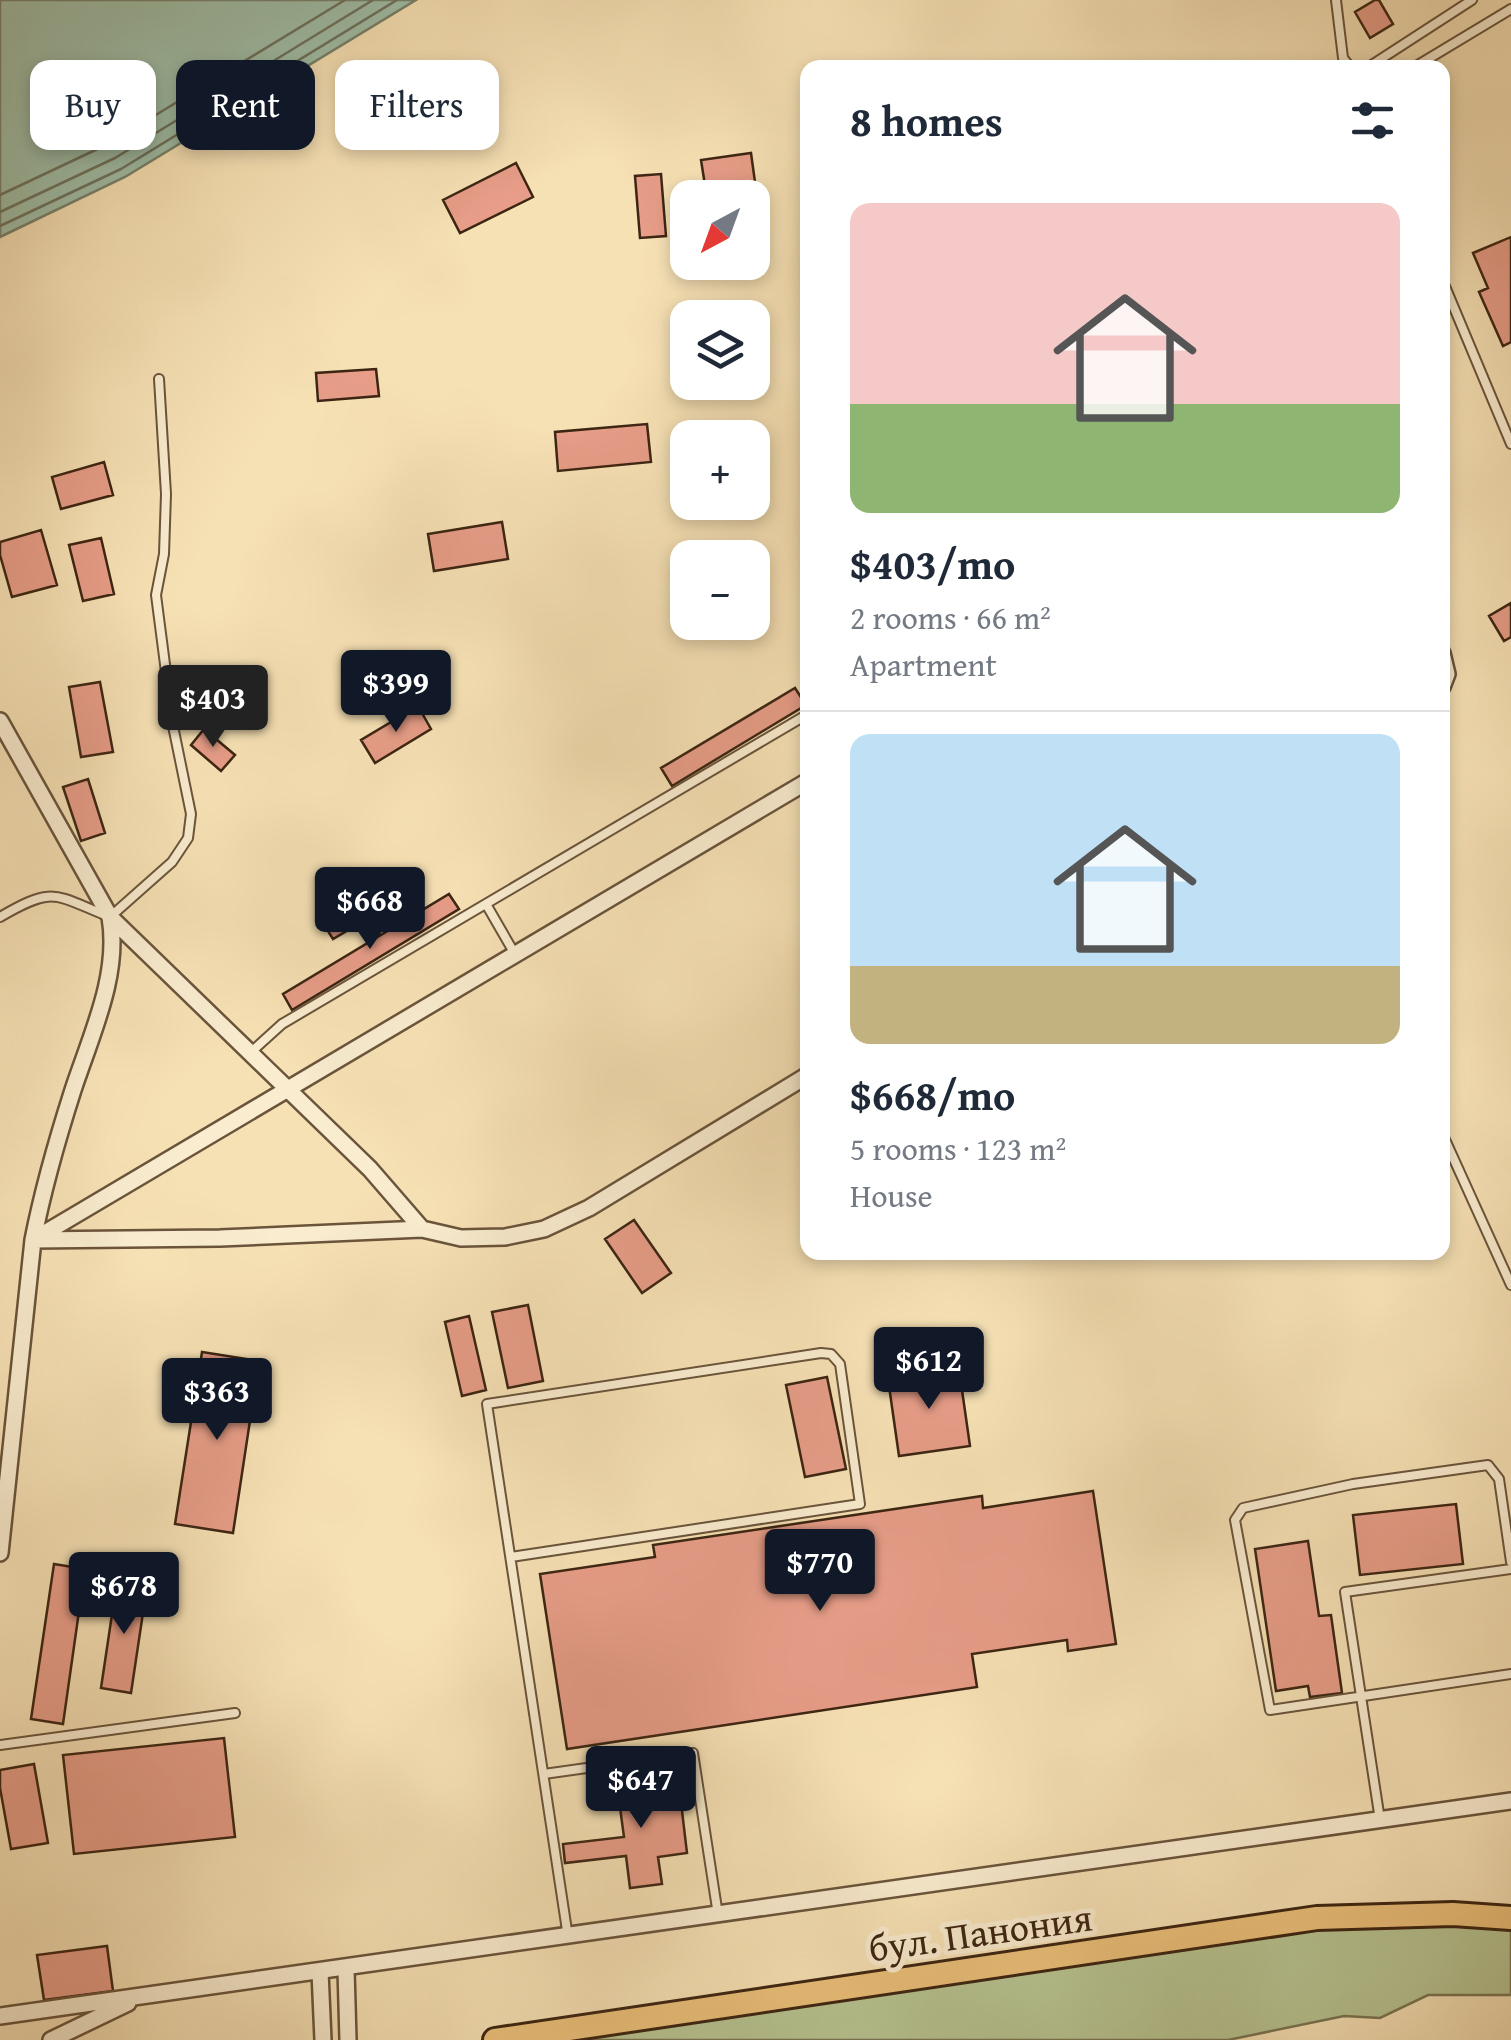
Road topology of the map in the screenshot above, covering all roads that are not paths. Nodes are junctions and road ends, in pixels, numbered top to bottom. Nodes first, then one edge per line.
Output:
1 (1336, 0) edge
2 (1472, 0) edge
3 (1511, 9) edge
4 (1345, 60) edge
5 (1380, 60) edge
6 (1427, 60) edge
7 (1450, 298) edge
8 (160, 379) dead end
9 (1511, 444) edge
10 (800, 719) edge
11 (0, 721) edge
12 (800, 786) edge
13 (486, 904) junction
14 (0, 917) edge
15 (110, 917) junction
16 (516, 956) junction
17 (250, 1053) junction
18 (800, 1080) edge
19 (289, 1091) junction
20 (1450, 1151) edge
21 (422, 1228) junction
22 (33, 1240) junction
23 (1511, 1285) edge
24 (0, 1553) edge
25 (510, 1557) junction
26 (1511, 1566) edge
27 (1511, 1674) edge
28 (1361, 1696) junction
29 (235, 1713) dead end
30 (0, 1745) edge
31 (544, 1774) junction
32 (1511, 1801) edge
33 (1380, 1820) junction
34 (718, 1915) junction
35 (1477, 1916) junction
36 (1511, 1920) edge
37 (1511, 1928) edge
38 (568, 1937) junction
39 (346, 1969) junction
40 (320, 1972) junction
41 (141, 1996) junction
42 (0, 2016) edge
43 (51, 2040) edge
44 (323, 2040) edge
45 (348, 2040) edge
46 (495, 2040) edge

1 - 4 lane
2 - 5 lane
3 - 6 lane
7 - 9 lane
8 - 15 lane
10 - 13 lane
11 - 15 street
12 - 16 street
13 - 16 lane
13 - 17 lane
14 - 15 lane
15 - 17 street
15 - 22 street
16 - 19 street
17 - 19 street
18 - 21 street
19 - 21 street
19 - 22 street
20 - 23 lane
21 - 22 street
22 - 24 street
25 - 25 lane
25 - 31 lane
26 - 28 lane
26 - 28 lane
27 - 28 lane
28 - 33 lane
29 - 30 lane
31 - 34 lane
31 - 38 lane
32 - 33 street
33 - 34 street
34 - 38 street
35 - 36 main road, бул. Панония
35 - 37 main road
35 - 46 main road, бул. Панония
38 - 39 street
39 - 40 street
39 - 45 street
40 - 41 street
40 - 44 street
41 - 42 street
41 - 43 street

